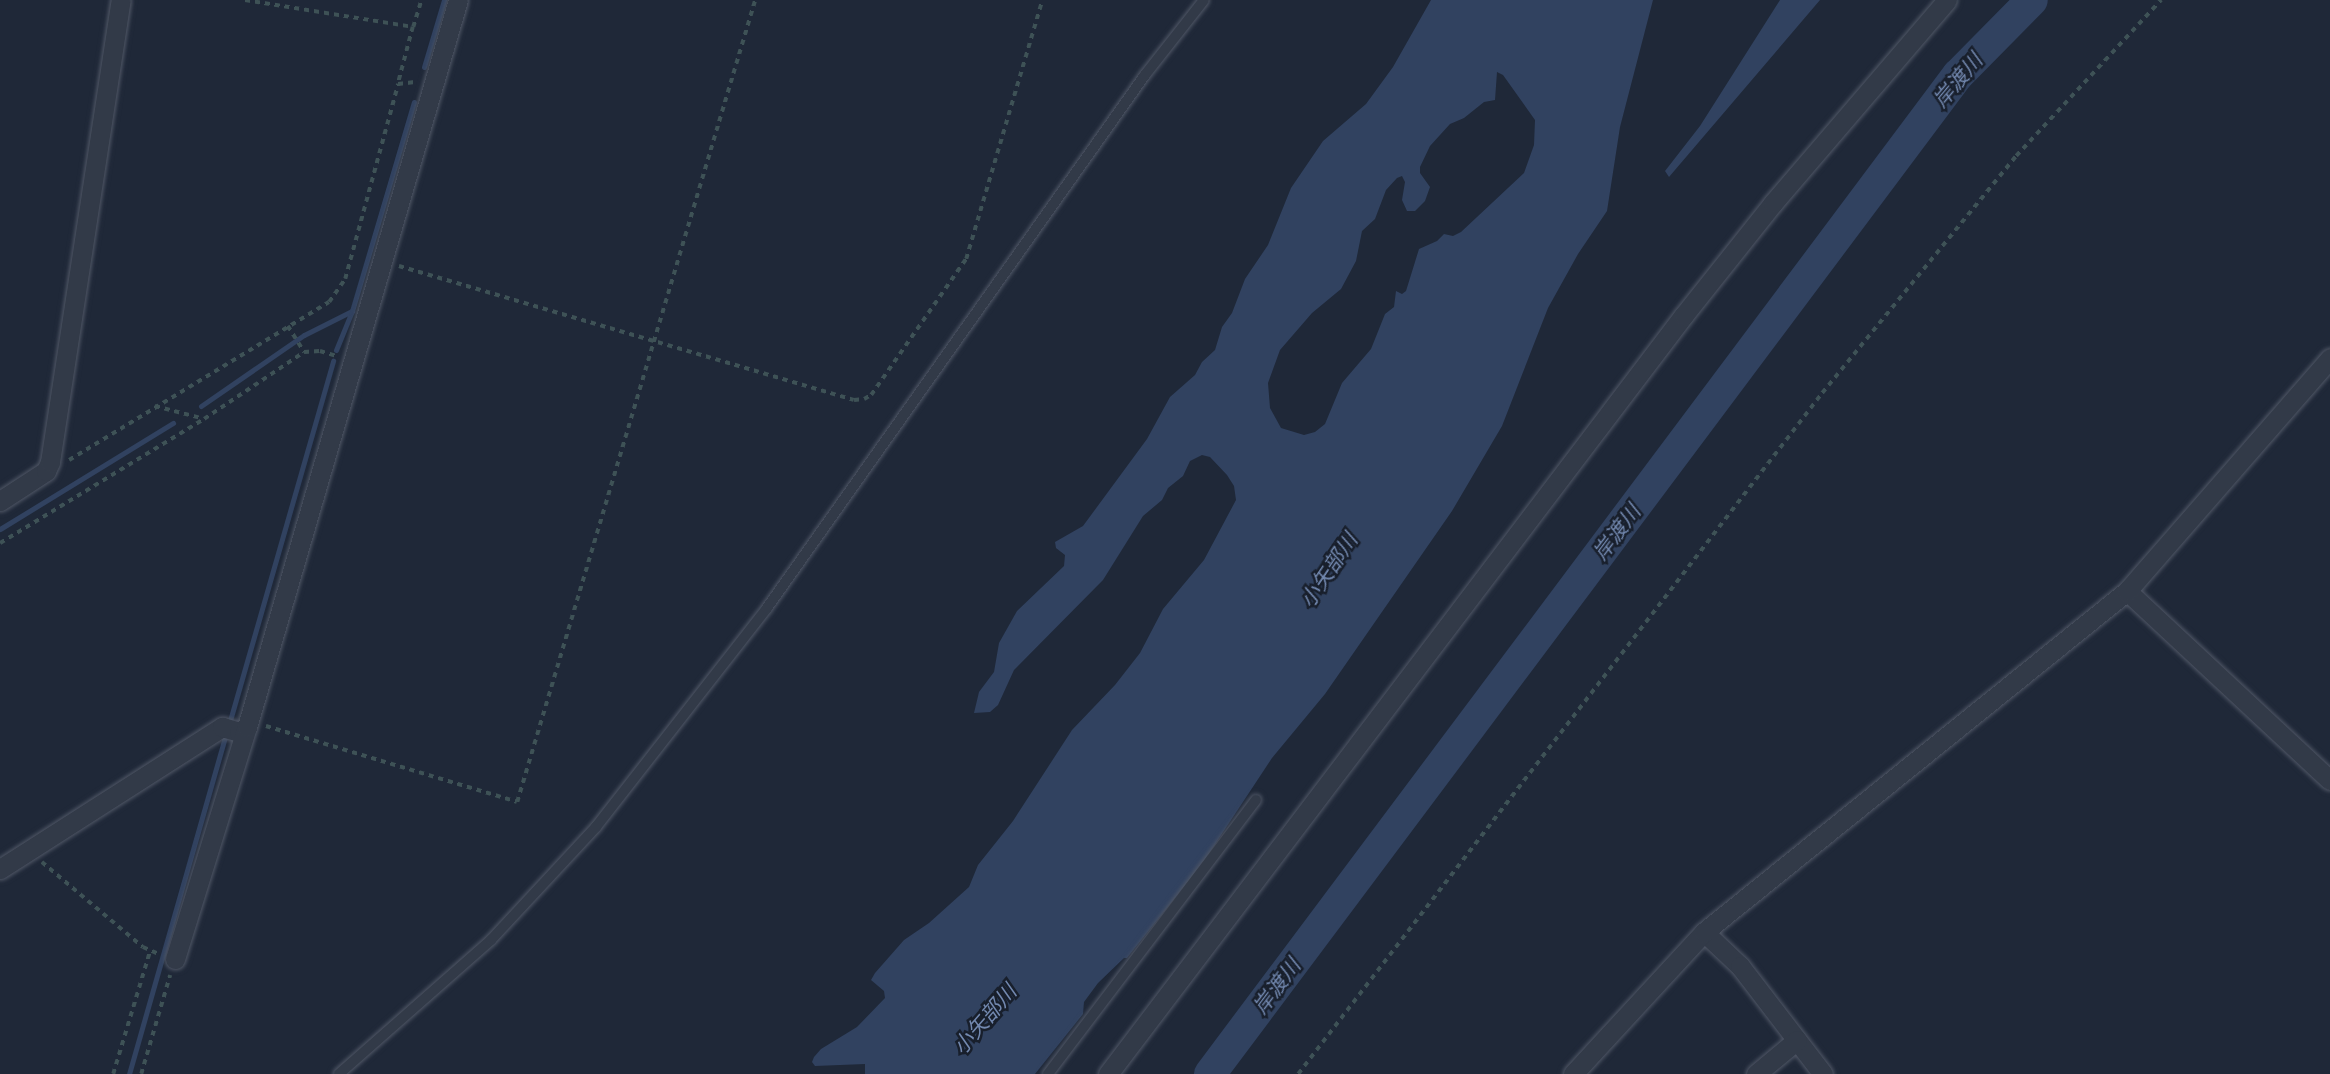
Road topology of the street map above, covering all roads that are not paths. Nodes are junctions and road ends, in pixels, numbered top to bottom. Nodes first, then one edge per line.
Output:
1 (121, 0) edge
2 (458, 0) edge
3 (1204, 0) edge
4 (1947, 0) edge
5 (2330, 358) edge
6 (0, 501) edge
7 (2127, 591) junction
8 (236, 729) junction
9 (2330, 780) edge
10 (1256, 800) dead end
11 (0, 869) edge
12 (1704, 932) junction
13 (175, 959) road end
14 (1797, 1040) junction
15 (339, 1074) edge
16 (1048, 1074) edge
17 (1108, 1074) edge
18 (1573, 1074) edge
19 (1756, 1074) edge
20 (1823, 1074) edge

1 - 6 street
2 - 8 street
3 - 15 lane
4 - 17 street
5 - 7 street
7 - 9 street
7 - 12 street
8 - 11 street
8 - 13 street
10 - 16 lane
12 - 14 street
12 - 18 street
14 - 19 street
14 - 20 street

